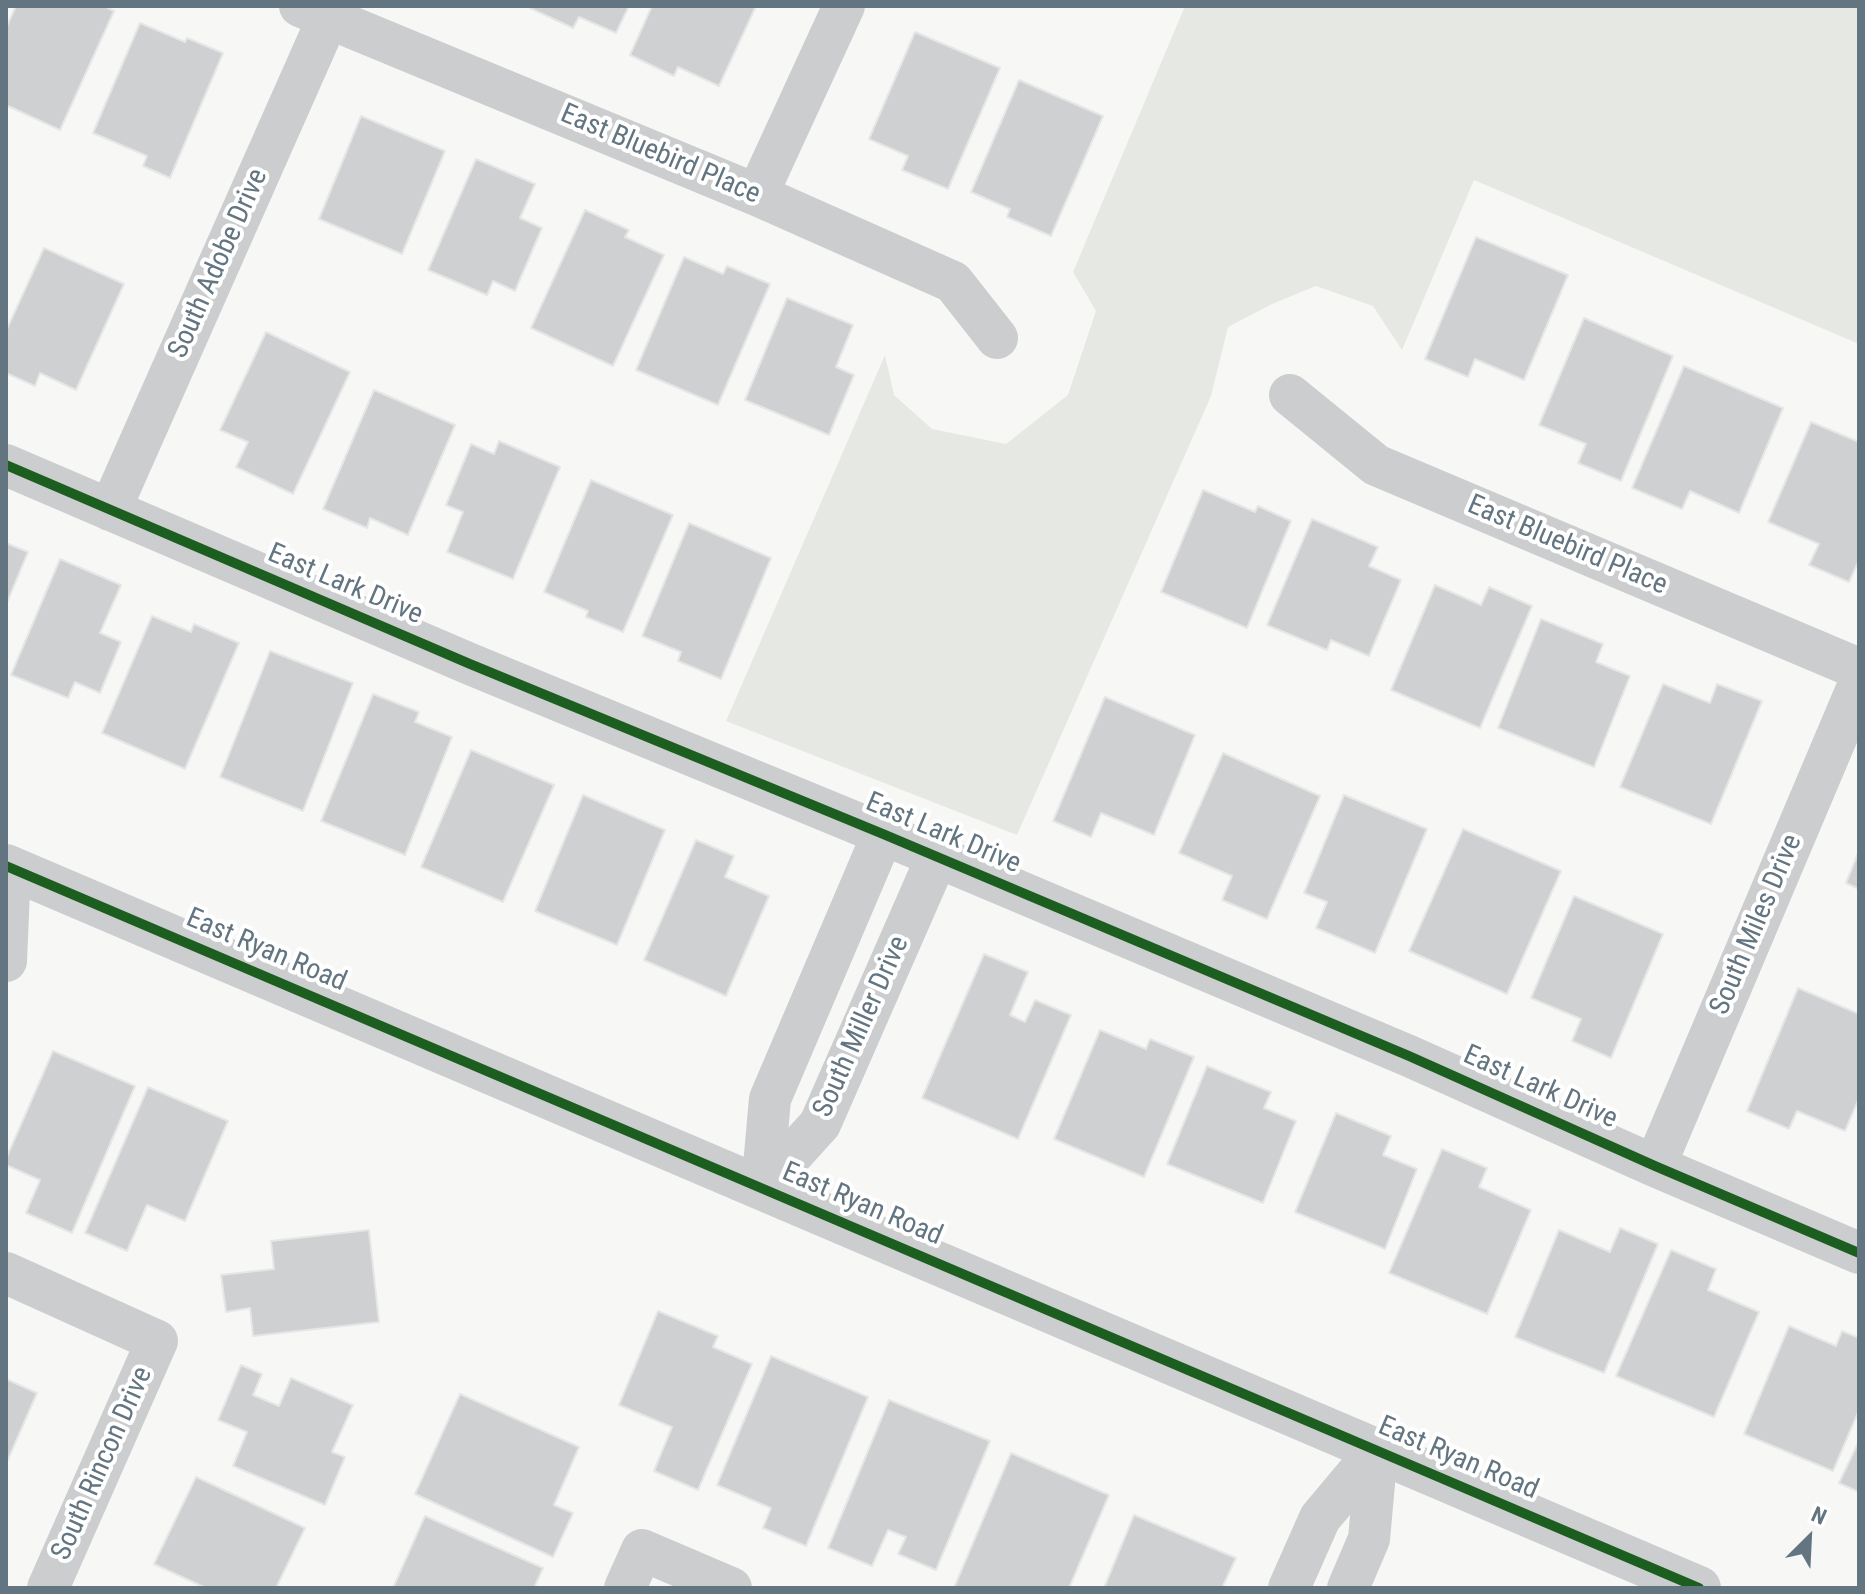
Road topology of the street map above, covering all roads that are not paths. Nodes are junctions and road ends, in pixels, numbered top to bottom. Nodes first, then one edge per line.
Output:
1 (844, 6) edge
2 (314, 12) edge
3 (757, 195) junction
4 (997, 338) dead end
5 (1290, 395) dead end
6 (6, 465) edge
7 (110, 510) junction
8 (1859, 669) edge
9 (1859, 684) edge
10 (883, 834) junction
11 (937, 857) junction
12 (7, 868) edge
13 (6, 961) edge
14 (1655, 1166) junction
15 (762, 1188) junction
16 (1859, 1253) edge
17 (6, 1273) edge
18 (1377, 1450) junction
19 (48, 1588) edge
20 (625, 1588) edge
21 (731, 1588) edge
22 (1289, 1588) edge
23 (1348, 1588) edge
24 (1699, 1588) edge

1 - 3 street
2 - 3 street, East Bluebird Place
2 - 7 street, South Adobe Drive
3 - 4 street, East Bluebird Place
5 - 8 street, East Bluebird Place
6 - 7 street, East Lark Drive
7 - 10 street, East Lark Drive
9 - 14 street, South Miles Drive
10 - 11 street, East Lark Drive
10 - 15 street, South Miller Drive
11 - 14 street, East Lark Drive
11 - 15 street, South Miller Drive
12 - 13 street
12 - 15 street, East Ryan Road
14 - 16 street, East Lark Drive
15 - 18 street, East Ryan Road
17 - 19 street, South Rincon Drive
18 - 22 street
18 - 23 street
18 - 24 street, East Ryan Road
20 - 21 street

